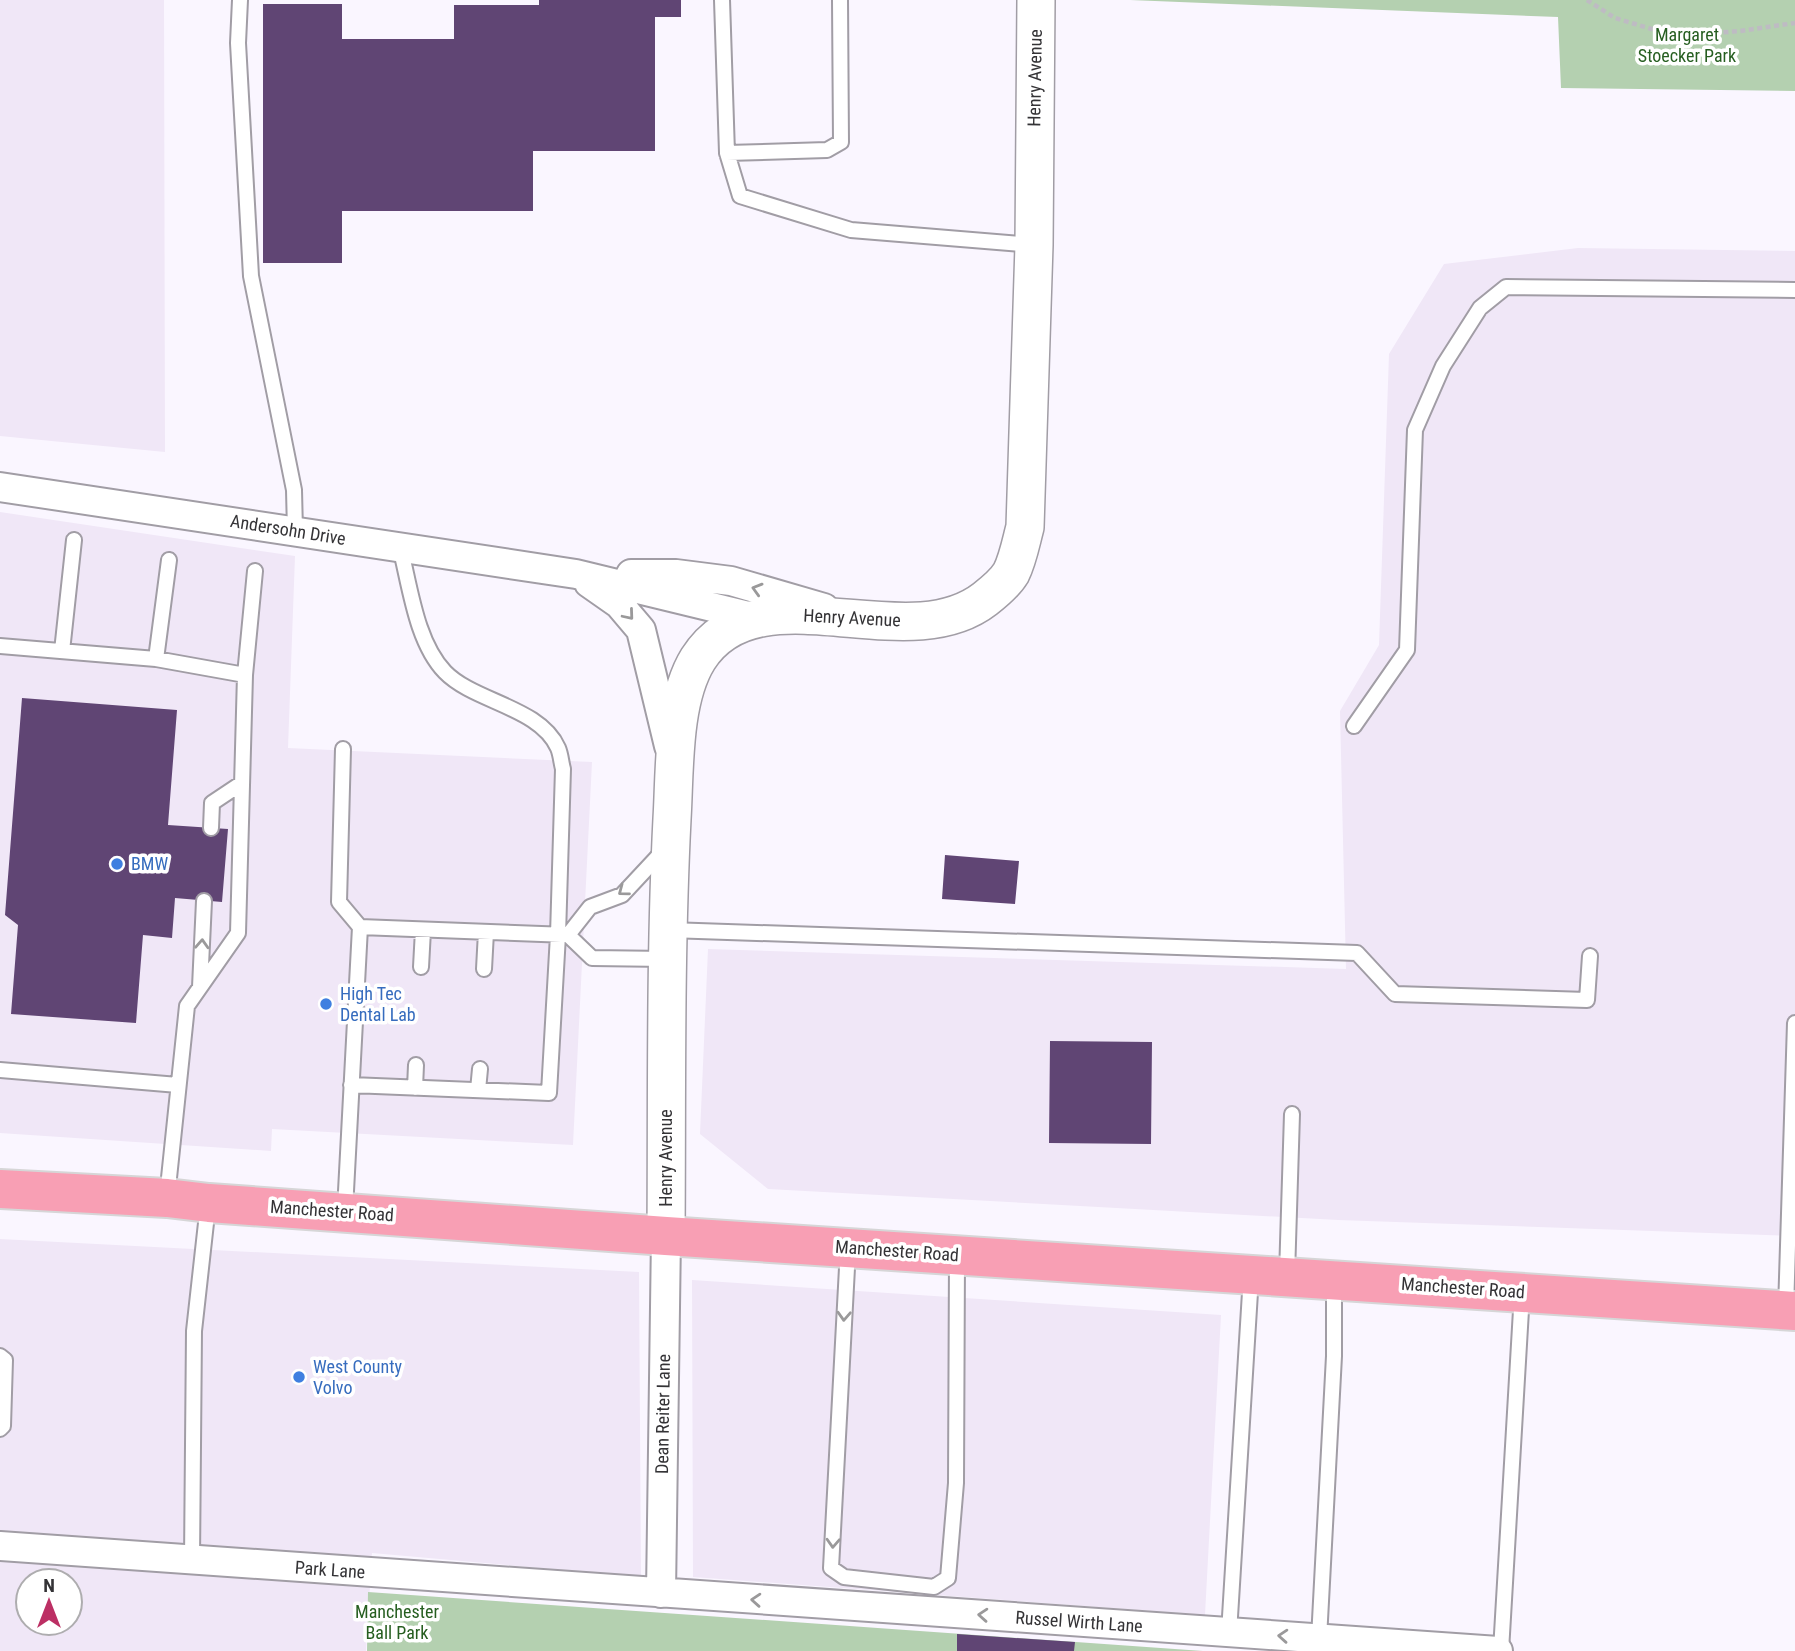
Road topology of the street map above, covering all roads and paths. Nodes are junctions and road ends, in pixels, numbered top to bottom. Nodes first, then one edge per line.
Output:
1 (240, 0) edge
2 (722, 0) edge
3 (840, 0) edge
4 (1036, 0) edge
5 (1587, 0) edge
6 (1795, 23) edge
7 (727, 153) junction
8 (1034, 245) junction
9 (1795, 290) edge
10 (0, 487) edge
11 (295, 531) junction
12 (74, 540) dead end
13 (400, 547) junction
14 (169, 559) dead end
15 (255, 571) dead end
16 (576, 574) junction
17 (758, 618) junction
18 (870, 621) junction
19 (0, 646) edge
20 (62, 651) junction
21 (156, 659) junction
22 (245, 675) junction
23 (1354, 726) dead end
24 (344, 749) dead end
25 (675, 768) junction
26 (242, 783) junction
27 (211, 828) dead end
28 (671, 842) junction
29 (204, 901) dead end
30 (360, 927) junction
31 (423, 930) junction
32 (485, 932) junction
33 (563, 935) junction
34 (667, 944) junction
35 (1590, 956) dead end
36 (421, 967) dead end
37 (484, 969) dead end
38 (200, 988) junction
39 (1795, 1023) edge
40 (416, 1065) dead end
41 (480, 1069) dead end
42 (0, 1070) edge
43 (178, 1085) junction
44 (351, 1085) junction
45 (415, 1088) junction
46 (478, 1090) junction
47 (1292, 1114) dead end
48 (0, 1189) edge
49 (167, 1198) junction
50 (209, 1203) junction
51 (344, 1211) junction
52 (666, 1236) junction
53 (848, 1248) junction
54 (957, 1255) junction
55 (1269, 1276) junction
56 (1334, 1280) junction
57 (1522, 1292) junction
58 (1790, 1310) edge
59 (0, 1356) edge
60 (0, 1429) edge
61 (0, 1546) edge
62 (192, 1560) junction
63 (661, 1593) junction
64 (1229, 1633) junction
65 (1319, 1639) junction
66 (1500, 1651) edge

1 - 11 lane
2 - 7 lane
3 - 7 lane
4 - 8 street, Henry Avenue
5 - 6 path
7 - 8 lane
8 - 18 street, Henry Avenue
9 - 23 lane
10 - 11 street, Andersohn Drive
11 - 13 street, Andersohn Drive
12 - 20 lane
13 - 16 street, Andersohn Drive
13 - 33 lane
14 - 21 lane
15 - 22 lane
16 - 17 street, Andersohn Drive
18 -> 16 street, Andersohn Drive
16 -> 25 street, Andersohn Drive
17 - 18 street, Henry Avenue
17 - 25 street, Henry Avenue
19 - 20 lane
20 - 21 lane
21 - 22 lane
22 - 26 lane
24 - 30 lane
25 - 28 street, Henry Avenue
26 - 27 lane
26 - 38 lane
28 -> 33 lane
28 - 34 street, Henry Avenue
38 -> 29 lane
30 - 31 lane
30 - 44 lane
31 - 32 lane
31 - 36 lane
32 - 33 lane
32 - 37 lane
33 - 34 lane
33 - 46 lane
34 - 35 lane
34 - 52 street, Henry Avenue
38 - 43 lane
39 - 58 lane
40 - 45 lane
41 - 46 lane
42 - 43 lane
43 - 49 lane
44 - 45 lane
44 - 51 lane
45 - 46 lane
47 - 55 lane
48 - 49 highway, Manchester Road
49 - 50 highway, Manchester Road
50 - 51 highway, Manchester Road
50 - 62 lane
51 - 52 highway, Manchester Road
52 - 53 highway, Manchester Road
52 - 63 street, Dean Reiter Lane
53 - 54 highway, Manchester Road
53 -> 54 lane
54 - 55 highway, Manchester Road
55 - 56 highway, Manchester Road
55 - 64 lane
56 - 57 highway, Manchester Road
56 - 65 lane
57 - 58 highway, Manchester Road
57 - 66 lane
59 - 60 lane
61 - 62 street, Park Lane
62 - 63 street, Park Lane
64 -> 63 street, Russel Wirth Lane
65 -> 64 street, Russel Wirth Lane
65 - 66 street, Russel Wirth Lane

